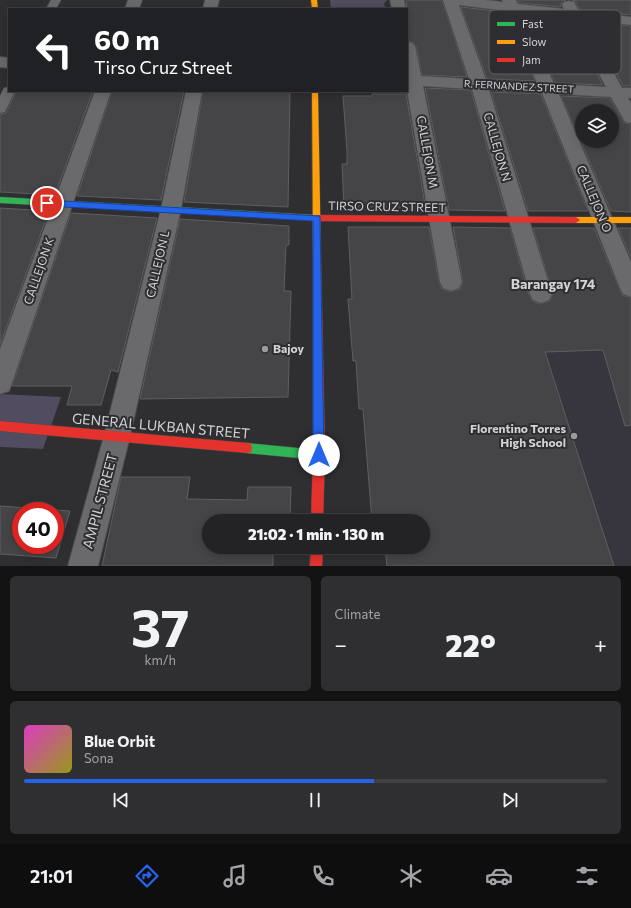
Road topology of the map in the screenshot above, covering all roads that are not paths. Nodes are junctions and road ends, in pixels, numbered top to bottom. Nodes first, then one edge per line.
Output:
1 (450, 0) edge
2 (456, 0) edge
3 (566, 0) edge
4 (511, 4) edge
5 (545, 10) edge
6 (571, 10) edge
7 (621, 20) edge
8 (631, 21) edge
9 (408, 54) edge
10 (542, 74) edge
11 (612, 74) edge
12 (411, 80) edge
13 (479, 84) junction
14 (548, 88) junction
15 (8, 92) edge
16 (103, 92) edge
17 (194, 92) edge
18 (315, 92) edge
19 (624, 92) edge
20 (0, 109) edge
21 (631, 118) edge
22 (0, 200) edge
23 (62, 204) junction
24 (171, 209) junction
25 (317, 218) junction
26 (518, 219) junction
27 (439, 220) junction
28 (602, 220) junction
29 (631, 220) edge
30 (451, 282) dead end
31 (631, 288) edge
32 (541, 294) dead end
33 (0, 383) edge
34 (0, 426) edge
35 (117, 436) junction
36 (319, 455) junction
37 (317, 514) edge
38 (317, 554) edge
39 (83, 566) edge
40 (316, 566) edge

1 - 13 street, CALLEJON N
2 - 4 street
3 - 6 street
4 - 5 street
7 - 8 street
9 - 12 street, CALLEJON M
10 - 14 street, CALLEJON O
11 - 19 street
12 - 13 street, R. FERNANDEZ STREET
12 - 27 street, CALLEJON M
13 - 14 street, R. FERNANDEZ STREET
13 - 26 street, CALLEJON N
14 - 19 street, R. FERNANDEZ STREET
14 - 28 street, CALLEJON O
15 - 20 lane
16 - 23 street, CALLEJON K
17 - 24 street, CALLEJON L
18 - 25 street
19 - 21 street
22 - 23 street, TIRSO CRUZ STREET
23 - 24 street, TIRSO CRUZ STREET
23 - 33 street, CALLEJON K
24 - 25 street, TIRSO CRUZ STREET
24 - 35 street, CALLEJON L
25 - 27 street, TIRSO CRUZ STREET
25 - 36 street
26 - 27 street, TIRSO CRUZ STREET
26 - 28 street, TIRSO CRUZ STREET
26 - 32 street, CALLEJON N
27 - 30 street, CALLEJON M
28 - 29 street, TIRSO CRUZ STREET
28 - 31 street, CALLEJON O
34 - 35 street, GENERAL LUKBAN STREET
35 - 36 street, GENERAL LUKBAN STREET
35 - 39 street, AMPIL STREET
36 - 37 street
38 - 40 street

